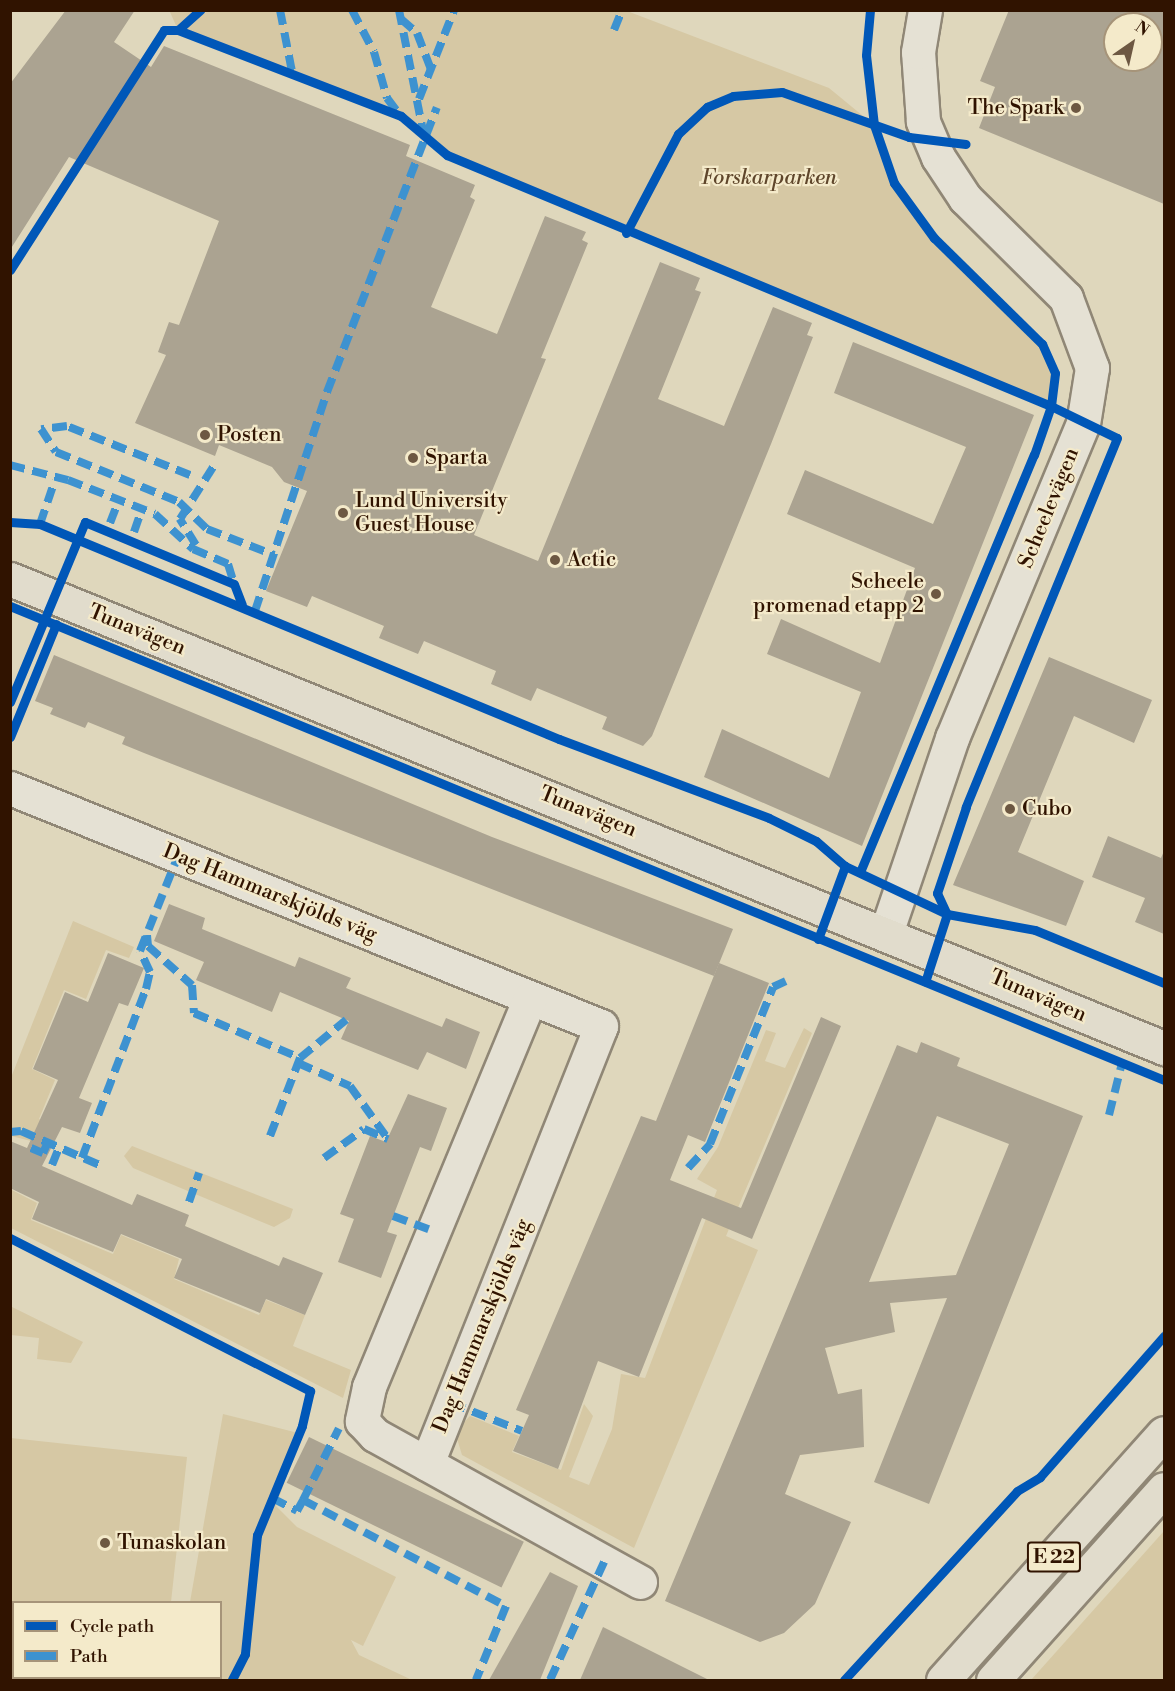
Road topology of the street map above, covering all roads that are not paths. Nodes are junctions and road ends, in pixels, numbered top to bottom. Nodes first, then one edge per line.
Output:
1 (925, 10) edge
2 (10, 579) edge
3 (10, 788) edge
4 (886, 933) junction
5 (530, 998) junction
6 (1164, 1048) edge
7 (1164, 1433) edge
8 (426, 1464) junction
9 (1164, 1489) edge
10 (640, 1582) dead end
11 (943, 1680) edge
12 (993, 1680) edge

1 - 4 street, Scheelevägen
2 - 4 main road, Tunavägen
3 - 5 street, Dag Hammarskjölds väg
4 - 6 main road, Tunavägen
5 - 8 street
5 - 8 street, Dag Hammarskjölds väg
7 - 11 main road, E 22
8 - 10 street
9 - 12 main road, E 22

